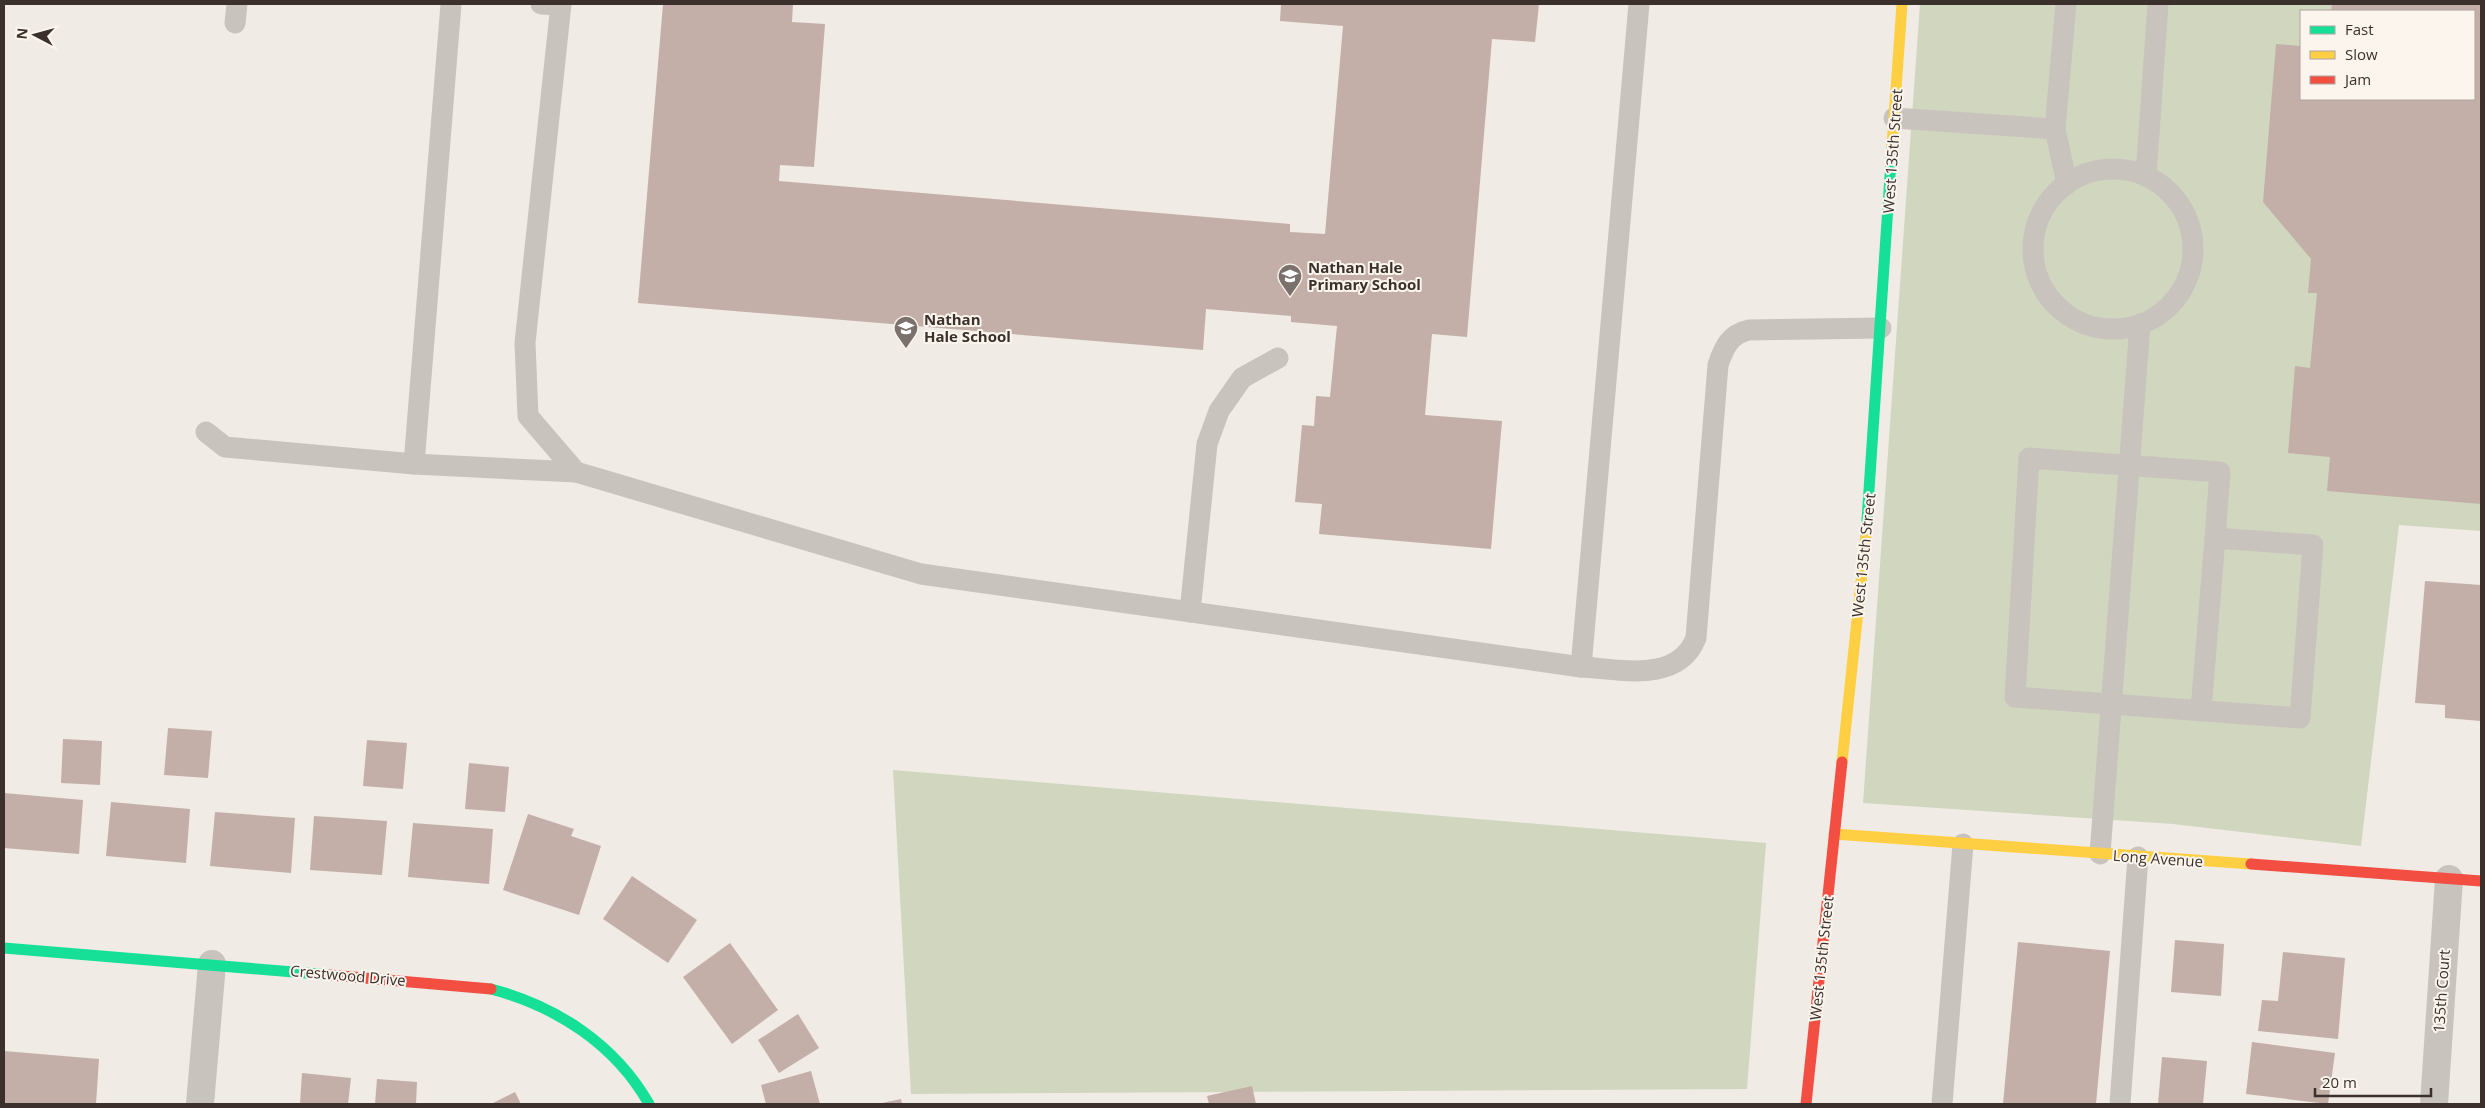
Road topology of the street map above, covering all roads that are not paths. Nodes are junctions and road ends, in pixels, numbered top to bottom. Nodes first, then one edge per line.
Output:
1 (451, 4) edge
2 (554, 4) edge
3 (1639, 4) edge
4 (1902, 4) edge
5 (2066, 4) edge
6 (2158, 4) edge
7 (1894, 118) junction
8 (2055, 128) junction
9 (2146, 176) junction
10 (2067, 184) junction
11 (2140, 324) junction
12 (1881, 328) junction
13 (1278, 358) dead end
14 (206, 432) dead end
15 (414, 464) junction
16 (2129, 465) junction
17 (576, 472) junction
18 (2215, 538) junction
19 (1190, 612) junction
20 (1581, 668) junction
21 (2111, 704) junction
22 (2201, 710) junction
23 (1834, 834) junction
24 (1963, 844) junction
25 (2100, 854) junction
26 (2138, 857) junction
27 (2449, 879) junction
28 (2481, 881) edge
29 (4, 948) edge
30 (212, 964) junction
31 (200, 1104) edge
32 (649, 1104) edge
33 (1806, 1104) edge
34 (1942, 1104) edge
35 (2120, 1104) edge
36 (2434, 1104) edge

1 - 15 lane
2 - 17 lane
3 - 20 lane
4 - 7 street, West 135th Street
5 - 8 lane
6 - 9 lane
7 - 8 lane
7 - 12 street, West 135th Street
8 - 10 lane
9 - 10 lane
9 - 11 lane
10 - 11 lane
11 - 16 lane
12 - 20 lane
12 - 23 street, West 135th Street
13 - 19 lane
14 - 15 lane
15 - 17 lane
16 - 18 lane
16 - 21 lane
16 - 21 lane
17 - 19 lane
18 - 22 lane
18 - 22 lane
19 - 20 lane
21 - 22 lane
21 - 25 lane
23 - 24 street, Long Avenue
23 - 33 street, West 135th Street
24 - 25 street, Long Avenue
24 - 34 lane
25 - 26 street, Long Avenue
26 - 27 street, Long Avenue
26 - 35 lane
27 - 28 street, Long Avenue
27 - 36 street, 135th Court
29 - 30 street, Crestwood Drive
30 - 31 street
30 - 32 street, Crestwood Drive

